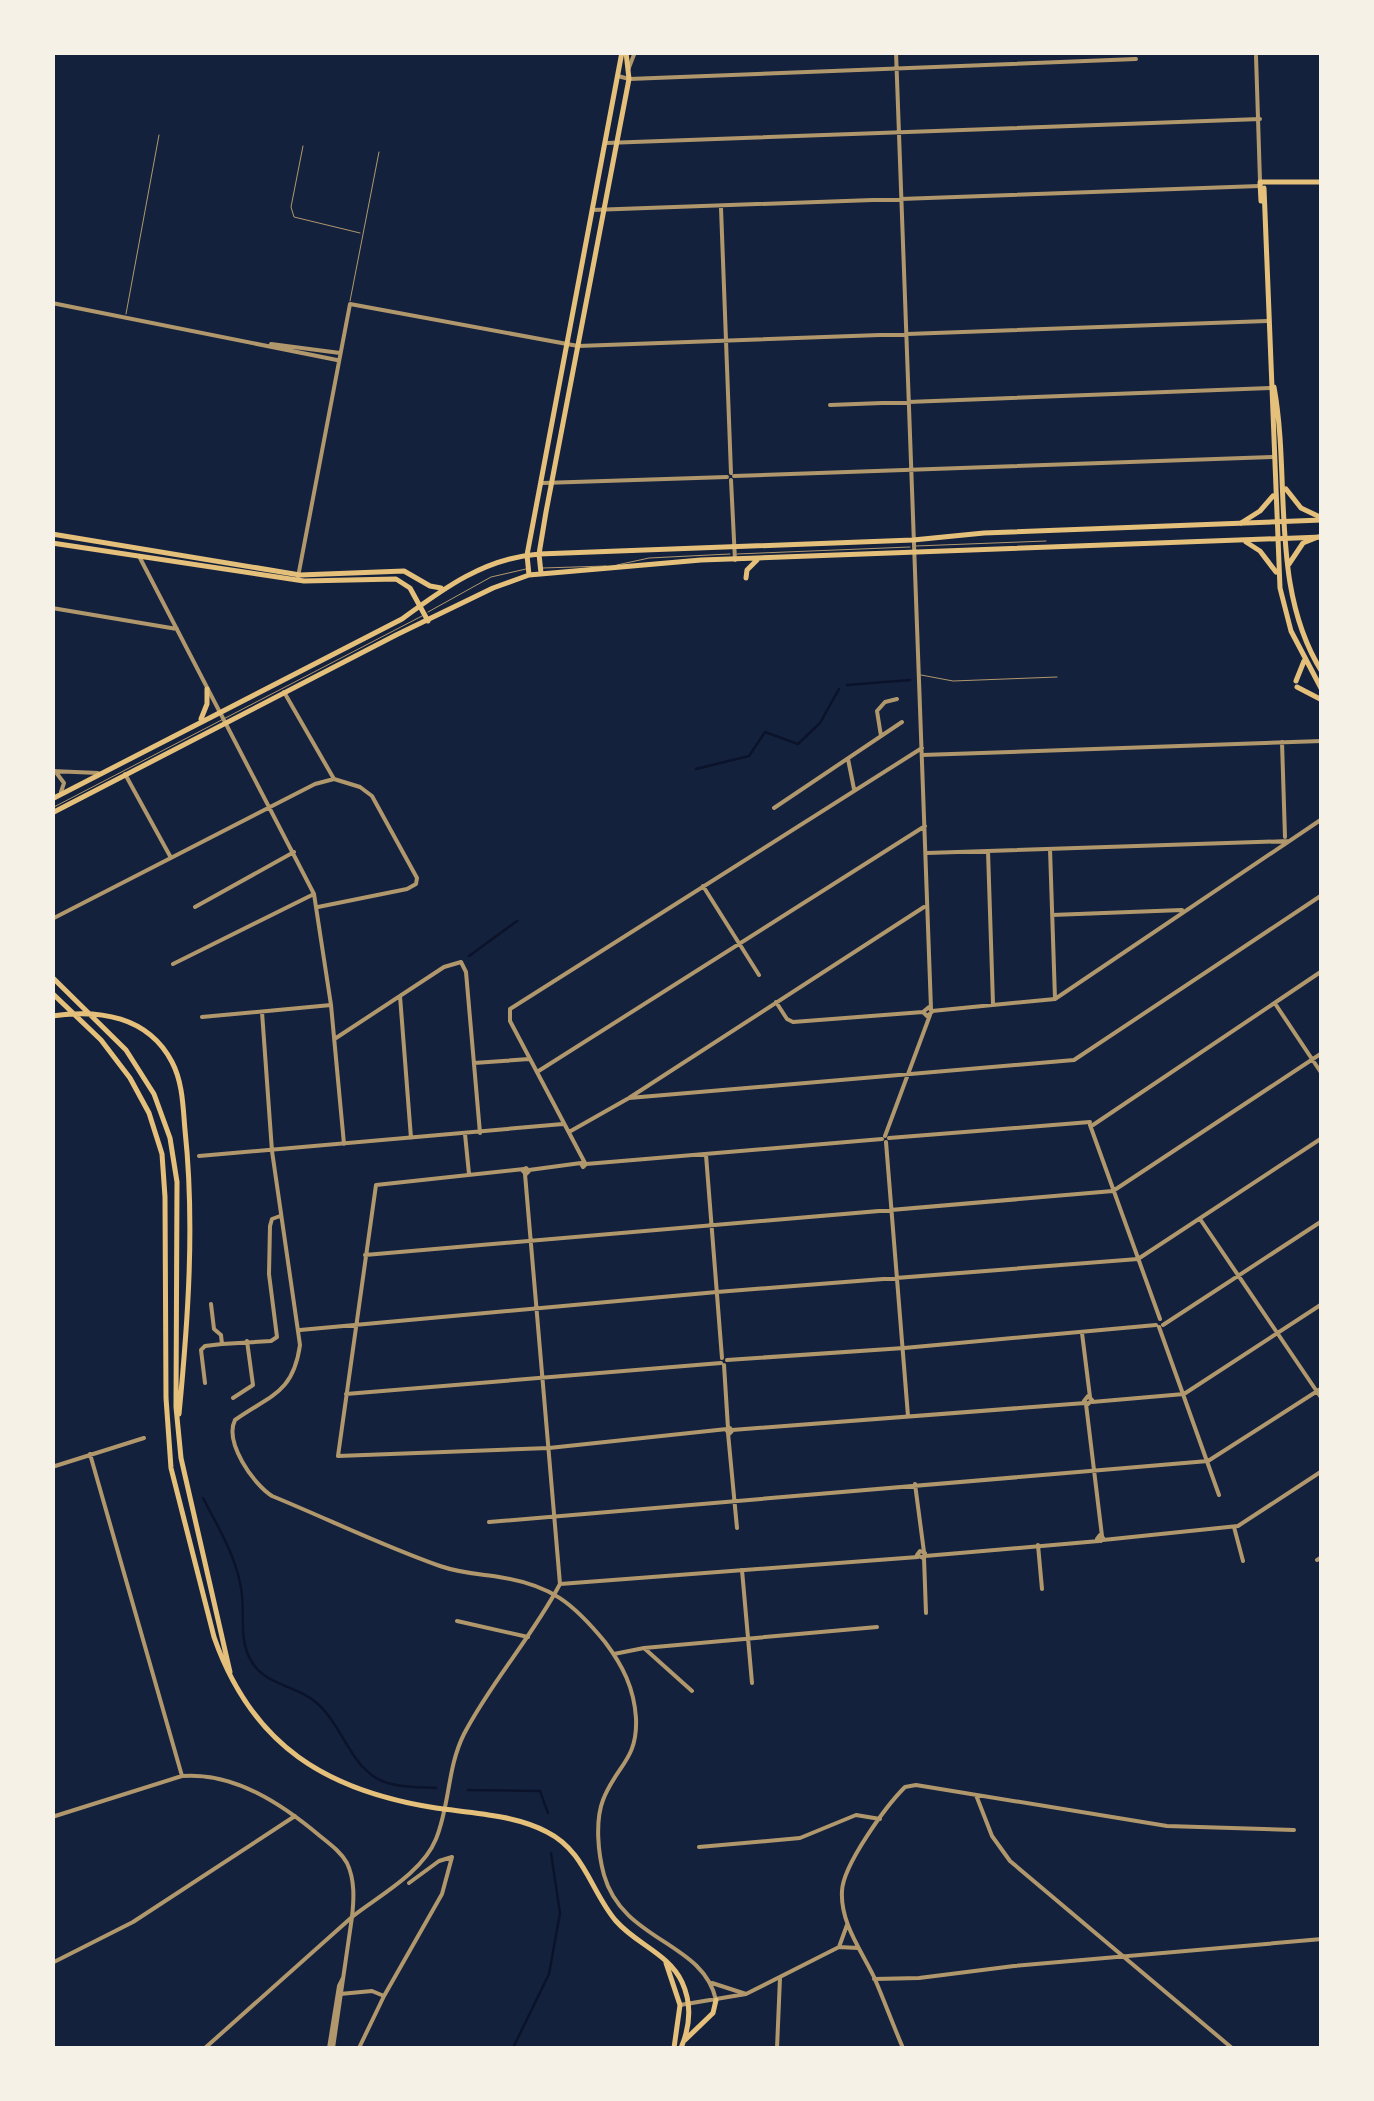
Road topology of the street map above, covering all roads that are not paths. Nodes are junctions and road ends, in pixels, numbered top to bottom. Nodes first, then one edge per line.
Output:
1 (624, 52) edge
2 (635, 52) edge
3 (896, 52) edge
4 (1074, 56) edge
5 (1256, 56) dead end
6 (1136, 59) dead end
7 (896, 68) junction
8 (628, 70) junction
9 (618, 76) junction
10 (629, 79) junction
11 (1260, 119) junction
12 (900, 132) junction
13 (159, 136) dead end
14 (618, 142) junction
15 (606, 143) junction
16 (303, 146) dead end
17 (379, 152) dead end
18 (1322, 182) edge
19 (1262, 185) junction
20 (900, 198) junction
21 (721, 207) junction
22 (603, 209) junction
23 (592, 210) junction
24 (363, 234) junction
25 (52, 304) edge
26 (350, 304) junction
27 (126, 317) junction
28 (1267, 321) junction
29 (907, 334) junction
30 (726, 341) junction
31 (567, 344) junction
32 (578, 346) junction
33 (340, 356) junction
34 (1270, 364) junction
35 (1271, 388) junction
36 (908, 402) junction
37 (830, 405) dead end
38 (1273, 457) junction
39 (911, 469) junction
40 (731, 477) junction
41 (542, 482) junction
42 (552, 483) junction
43 (1284, 486) junction
44 (1274, 495) junction
45 (1322, 519) edge
46 (1275, 522) junction
47 (1286, 522) junction
48 (1242, 523) junction
49 (52, 534) edge
50 (1320, 537) edge
51 (1286, 539) junction
52 (1046, 540) dead end
53 (1276, 540) junction
54 (1246, 542) junction
55 (52, 543) edge
56 (915, 546) junction
57 (138, 552) junction
58 (734, 553) junction
59 (527, 554) junction
60 (539, 554) junction
61 (759, 558) junction
62 (1287, 566) junction
63 (543, 570) junction
64 (529, 572) junction
65 (1278, 574) junction
66 (298, 578) junction
67 (746, 578) dead end
68 (444, 588) junction
69 (418, 605) junction
70 (52, 608) edge
71 (426, 618) junction
72 (177, 629) junction
73 (1308, 648) junction
74 (1322, 653) edge
75 (1304, 661) junction
76 (1321, 670) edge
77 (920, 675) junction
78 (1312, 676) junction
79 (1057, 677) dead end
80 (207, 689) junction
81 (1322, 690) edge
82 (284, 692) junction
83 (897, 699) dead end
84 (1322, 700) edge
85 (222, 718) junction
86 (200, 722) junction
87 (902, 722) dead end
88 (881, 736) junction
89 (1322, 741) edge
90 (1282, 742) junction
91 (922, 752) junction
92 (848, 759) junction
93 (54, 771) edge
94 (100, 774) junction
95 (125, 774) junction
96 (334, 780) junction
97 (854, 790) junction
98 (55, 797) edge
99 (271, 807) junction
100 (774, 808) dead end
101 (52, 811) edge
102 (1322, 819) edge
103 (926, 826) junction
104 (1287, 840) junction
105 (1050, 849) junction
106 (988, 850) junction
107 (294, 852) junction
108 (926, 853) junction
109 (170, 856) junction
110 (703, 886) junction
111 (314, 894) junction
112 (1322, 895) edge
113 (926, 906) junction
114 (194, 907) dead end
115 (318, 907) junction
116 (1186, 910) junction
117 (1052, 915) junction
118 (52, 919) edge
119 (740, 944) junction
120 (173, 964) dead end
121 (1322, 971) edge
122 (759, 976) dead end
123 (52, 977) edge
124 (52, 992) edge
125 (400, 996) junction
126 (1055, 998) junction
127 (776, 1002) junction
128 (993, 1004) junction
129 (1274, 1004) junction
130 (331, 1005) junction
131 (928, 1011) junction
132 (262, 1012) junction
133 (52, 1016) edge
134 (202, 1016) dead end
135 (334, 1039) junction
136 (1322, 1053) edge
137 (529, 1058) junction
138 (1312, 1060) junction
139 (474, 1063) junction
140 (536, 1072) junction
141 (907, 1074) junction
142 (1322, 1074) edge
143 (629, 1098) junction
144 (565, 1124) junction
145 (1091, 1124) junction
146 (480, 1132) junction
147 (569, 1132) junction
148 (465, 1134) junction
149 (411, 1138) junction
150 (1322, 1138) edge
151 (886, 1139) junction
152 (344, 1144) junction
153 (272, 1151) junction
154 (706, 1155) junction
155 (200, 1156) dead end
156 (583, 1164) junction
157 (526, 1172) junction
158 (469, 1176) junction
159 (1113, 1191) junction
160 (891, 1209) junction
161 (280, 1216) junction
162 (1200, 1218) junction
163 (1322, 1221) edge
164 (712, 1223) junction
165 (532, 1239) junction
166 (365, 1255) junction
167 (1138, 1259) junction
168 (1239, 1276) junction
169 (897, 1278) junction
170 (717, 1292) junction
171 (211, 1304) dead end
172 (1322, 1304) edge
173 (538, 1309) junction
174 (356, 1323) junction
175 (1159, 1323) junction
176 (300, 1330) junction
177 (1082, 1333) junction
178 (1277, 1333) junction
179 (247, 1341) junction
180 (222, 1344) junction
181 (904, 1348) junction
182 (724, 1361) junction
183 (543, 1379) junction
184 (204, 1384) dead end
185 (1319, 1390) edge
186 (346, 1394) junction
187 (1184, 1394) junction
188 (233, 1398) dead end
189 (1322, 1399) edge
190 (1088, 1400) junction
191 (908, 1416) junction
192 (177, 1422) junction
193 (730, 1431) junction
194 (144, 1438) dead end
195 (549, 1448) junction
196 (90, 1454) junction
197 (1208, 1462) junction
198 (52, 1467) edge
199 (1095, 1470) junction
200 (1322, 1471) edge
201 (915, 1484) junction
202 (1219, 1495) dead end
203 (734, 1501) junction
204 (555, 1517) junction
205 (490, 1522) dead end
206 (1234, 1527) junction
207 (737, 1528) dead end
208 (1100, 1538) junction
209 (1038, 1545) junction
210 (922, 1555) junction
211 (1244, 1562) dead end
212 (742, 1570) junction
213 (560, 1584) junction
214 (1042, 1588) dead end
215 (555, 1593) junction
216 (926, 1613) dead end
217 (458, 1621) dead end
218 (876, 1627) dead end
219 (528, 1637) junction
220 (748, 1638) junction
221 (644, 1648) junction
222 (614, 1654) junction
223 (230, 1675) junction
224 (752, 1683) dead end
225 (692, 1691) dead end
226 (182, 1776) junction
227 (976, 1796) junction
228 (295, 1816) junction
229 (52, 1817) edge
230 (880, 1819) junction
231 (1294, 1830) dead end
232 (699, 1847) dead end
233 (409, 1884) dead end
234 (352, 1917) junction
235 (848, 1925) junction
236 (1322, 1939) edge
237 (838, 1947) junction
238 (860, 1948) junction
239 (1126, 1956) junction
240 (52, 1963) edge
241 (666, 1963) junction
242 (780, 1978) junction
243 (874, 1979) junction
244 (710, 1982) junction
245 (340, 1994) junction
246 (746, 1994) junction
247 (384, 1996) junction
248 (716, 2000) junction
249 (688, 2004) junction
250 (680, 2005) junction
251 (684, 2040) junction
252 (205, 2048) edge
253 (331, 2048) edge
254 (360, 2048) edge
255 (677, 2048) edge
256 (777, 2048) edge
257 (903, 2048) edge
258 (1232, 2048) edge

1 - 8 main road
1 - 9 main road
2 - 8 street
3 - 7 street
4 - 6 street
4 - 7 street
5 - 11 street
7 - 10 street
7 - 12 street
8 - 10 main road
9 - 10 street
9 - 15 main road
10 - 14 main road
11 - 12 street
11 - 19 street
12 - 14 street
12 - 20 street
13 - 27 lane
14 - 15 street
14 - 22 main road
15 - 23 main road
16 - 24 lane
17 - 24 lane
18 - 19 main road
19 - 20 street
19 - 28 main road
20 - 21 street
20 - 29 street
21 - 22 street
21 - 30 street
22 - 23 street
22 - 32 main road
23 - 31 main road
24 - 26 lane
25 - 27 street
26 - 31 street
26 - 33 street
27 - 33 street
28 - 29 street
28 - 34 main road
29 - 30 street
29 - 36 street
30 - 32 street
30 - 40 street
31 - 32 street
31 - 41 main road
32 - 42 main road
33 - 66 street
34 - 35 main road
34 - 43 main road
35 - 36 street
35 - 38 main road
36 - 37 street
36 - 39 street
38 - 39 street
38 - 44 main road
39 - 40 street
39 - 56 street
40 - 42 street
40 - 58 street
41 - 42 street
41 - 59 main road
42 - 60 main road
43 - 45 main road
43 - 47 main road
44 - 46 main road
44 - 48 main road
45 - 47 main road
46 - 47 main road
46 - 48 main road
46 - 53 main road
47 - 51 main road
48 - 56 main road
49 - 57 main road
50 - 51 main road
50 - 62 main road
51 - 53 main road
51 - 62 main road
52 - 56 lane
53 - 54 main road
53 - 65 main road
54 - 56 main road
54 - 65 main road
55 - 57 main road
56 - 58 main road
56 - 61 main road
56 - 77 street
57 - 66 main road
57 - 72 street
58 - 60 main road
58 - 61 main road
58 - 63 main road
59 - 60 main road
59 - 64 main road
59 - 68 main road
60 - 63 main road
61 - 67 main road
62 - 73 main road
63 - 64 main road
64 - 71 main road
65 - 75 main road
66 - 68 main road
66 - 69 main road
68 - 69 main road
69 - 71 main road
69 - 85 main road
70 - 72 street
71 - 82 main road
71 - 85 lane
72 - 80 street
73 - 74 main road
73 - 76 main road
75 - 78 main road
75 - 84 main road
76 - 78 street
77 - 79 lane
77 - 91 street
78 - 81 main road
80 - 85 street
80 - 86 main road
82 - 85 main road
82 - 96 street
83 - 88 street
85 - 86 main road
85 - 95 main road
85 - 99 street
85 - 101 lane
86 - 94 main road
87 - 88 street
88 - 92 street
89 - 90 street
90 - 91 street
90 - 104 street
91 - 97 street
91 - 103 street
92 - 97 street
92 - 100 street
93 - 94 street
93 - 98 street
94 - 98 main road
95 - 101 main road
95 - 109 street
96 - 99 street
96 - 115 street
97 - 110 street
99 - 107 street
99 - 109 street
102 - 104 street
103 - 108 street
103 - 119 street
104 - 105 street
104 - 116 street
105 - 106 street
105 - 117 street
106 - 108 street
106 - 128 street
107 - 111 street
107 - 114 street
108 - 113 street
109 - 118 street
110 - 119 street
110 - 137 street
111 - 115 street
111 - 120 street
112 - 141 street
113 - 127 street
113 - 131 street
115 - 130 street
116 - 117 street
116 - 126 street
117 - 126 street
119 - 122 street
119 - 140 street
121 - 129 street
123 - 192 main road
124 - 223 main road
125 - 135 street
125 - 139 street
125 - 149 street
126 - 128 street
127 - 131 street
127 - 143 street
128 - 131 street
129 - 138 street
129 - 145 street
130 - 132 street
130 - 135 street
131 - 141 street
132 - 134 street
132 - 153 street
133 - 192 main road
135 - 152 street
136 - 138 street
137 - 139 street
137 - 140 street
138 - 142 street
138 - 159 street
139 - 146 street
140 - 144 street
141 - 143 street
141 - 151 street
143 - 147 street
144 - 146 street
144 - 147 street
145 - 151 street
145 - 159 street
146 - 148 street
147 - 156 street
148 - 149 street
148 - 158 street
149 - 152 street
150 - 162 street
151 - 154 street
151 - 160 street
152 - 153 street
153 - 155 street
153 - 161 street
154 - 156 street
154 - 164 street
156 - 157 street
157 - 158 street
157 - 165 street
158 - 166 street
159 - 160 street
159 - 167 street
160 - 164 street
160 - 169 street
161 - 176 street
161 - 179 street
162 - 167 street
162 - 168 street
163 - 168 street
164 - 165 street
164 - 170 street
165 - 166 street
165 - 173 street
166 - 174 street
167 - 169 street
167 - 175 street
168 - 175 street
168 - 178 street
169 - 170 street
169 - 181 street
170 - 173 street
170 - 182 street
171 - 180 street
172 - 178 street
173 - 174 street
173 - 183 street
174 - 176 street
174 - 186 street
175 - 177 street
175 - 187 street
176 - 215 street
177 - 181 street
177 - 190 street
178 - 185 street
178 - 187 street
179 - 180 street
179 - 188 street
180 - 184 street
181 - 182 street
181 - 191 street
182 - 183 street
182 - 193 street
183 - 186 street
183 - 195 street
185 - 189 street
185 - 197 street
186 - 195 street
187 - 190 street
187 - 197 street
190 - 191 street
190 - 199 street
191 - 193 street
192 - 223 main road
193 - 195 street
193 - 203 street
194 - 196 street
195 - 204 street
196 - 198 street
196 - 226 street
197 - 199 street
197 - 202 street
199 - 201 street
199 - 208 street
200 - 206 street
201 - 203 street
201 - 210 street
203 - 204 street
203 - 207 street
204 - 205 street
204 - 213 street
206 - 208 street
206 - 211 street
208 - 209 street
209 - 210 street
209 - 214 street
210 - 212 street
210 - 216 street
212 - 213 street
212 - 220 street
213 - 215 street
215 - 219 street
215 - 222 street
217 - 219 street
218 - 220 street
219 - 234 street
220 - 221 street
220 - 224 street
221 - 222 street
221 - 225 street
222 - 244 street
223 - 241 main road
226 - 228 street
226 - 229 street
227 - 230 street
227 - 231 street
227 - 239 street
228 - 234 street
228 - 240 street
230 - 232 street
230 - 235 street
233 - 247 street
234 - 245 street
234 - 252 street
235 - 237 street
235 - 238 street
236 - 239 street
237 - 238 street
237 - 242 street
238 - 243 street
239 - 243 street
239 - 258 street
241 - 249 main road
241 - 250 main road
242 - 246 street
242 - 256 street
243 - 257 street
244 - 246 street
244 - 248 street
245 - 247 street
245 - 253 street
246 - 248 street
247 - 254 street
248 - 249 street
248 - 251 main road
249 - 250 street
249 - 251 main road
250 - 255 main road
251 - 255 main road

